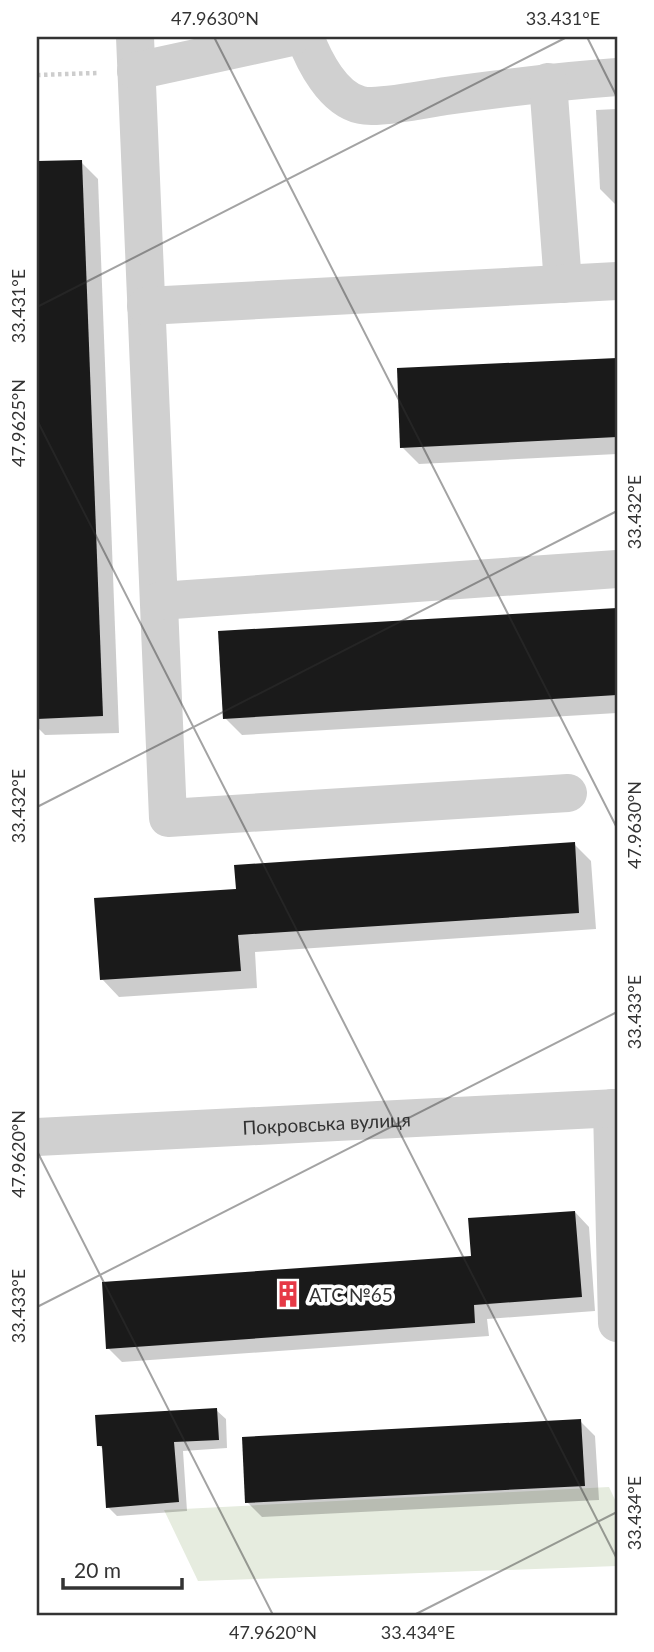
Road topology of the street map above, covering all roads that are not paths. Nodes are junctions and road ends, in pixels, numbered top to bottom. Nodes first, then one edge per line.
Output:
1 (292, 37) edge
2 (305, 37) edge
3 (135, 54) edge
4 (617, 77) edge
5 (548, 82) junction
6 (617, 281) edge
7 (563, 284) junction
8 (146, 306) junction
9 (617, 569) edge
10 (159, 601) junction
11 (568, 793) dead end
12 (615, 1108) edge
13 (37, 1137) edge
14 (617, 1323) edge

1 - 3 street
2 - 5 street
3 - 8 street
4 - 5 street
5 - 7 street
6 - 7 street
7 - 8 street
8 - 10 street
9 - 10 street
10 - 11 street
12 - 13 street, Покровська вулиця
12 - 14 street

